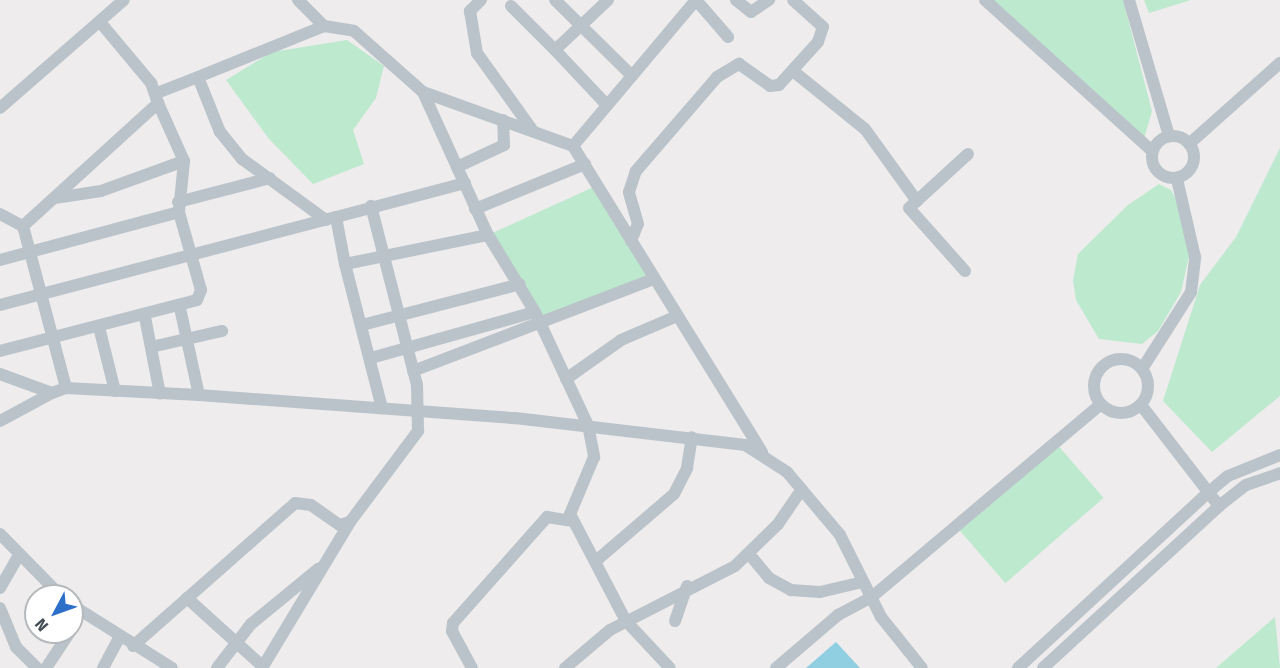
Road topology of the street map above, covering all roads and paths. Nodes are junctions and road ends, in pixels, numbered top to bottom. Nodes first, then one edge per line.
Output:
1 (124, 0) edge
2 (298, 0) edge
3 (481, 0) edge
4 (555, 0) edge
5 (608, 0) edge
6 (696, 0) edge
7 (736, 0) edge
8 (770, 0) edge
9 (793, 0) edge
10 (985, 0) edge
11 (1129, 0) edge
12 (511, 2) edge
13 (100, 22) junction
14 (324, 26) junction
15 (580, 26) junction
16 (728, 37) dead end
17 (555, 50) junction
18 (1280, 63) edge
19 (793, 71) junction
20 (632, 76) junction
21 (198, 77) junction
22 (423, 92) junction
23 (158, 98) junction
24 (605, 103) junction
25 (0, 108) edge
26 (503, 120) junction
27 (533, 131) junction
28 (1169, 136) junction
29 (1190, 144) junction
30 (573, 146) junction
31 (1152, 151) junction
32 (968, 154) dead end
33 (184, 161) junction
34 (585, 164) junction
35 (457, 167) junction
36 (270, 178) junction
37 (1177, 179) junction
38 (465, 183) junction
39 (55, 198) junction
40 (917, 201) junction
41 (371, 206) junction
42 (179, 207) junction
43 (475, 209) junction
44 (0, 214) edge
45 (331, 219) junction
46 (22, 226) junction
47 (488, 235) junction
48 (631, 241) junction
49 (30, 252) junction
50 (384, 255) junction
51 (190, 256) junction
52 (0, 260) edge
53 (345, 264) junction
54 (965, 271) dead end
55 (654, 279) junction
56 (520, 284) junction
57 (43, 293) junction
58 (0, 305) edge
59 (180, 308) junction
60 (536, 312) junction
61 (399, 313) junction
62 (677, 316) junction
63 (145, 317) junction
64 (542, 325) junction
65 (362, 326) junction
66 (99, 327) junction
67 (222, 331) dead end
68 (55, 334) junction
69 (188, 339) junction
70 (407, 345) junction
71 (151, 347) junction
72 (0, 351) edge
73 (371, 358) junction
74 (1142, 369) junction
75 (413, 371) junction
76 (0, 374) edge
77 (566, 379) junction
78 (66, 388) junction
79 (115, 391) junction
80 (52, 393) junction
81 (160, 394) junction
82 (199, 395) junction
83 (1101, 404) junction
84 (1141, 405) junction
85 (382, 408) junction
86 (422, 412) junction
87 (0, 422) edge
88 (588, 425) junction
89 (692, 437) junction
90 (763, 453) junction
91 (1280, 455) edge
92 (1280, 473) edge
93 (802, 489) junction
94 (1210, 491) junction
95 (1219, 506) junction
96 (573, 521) junction
97 (350, 522) junction
98 (0, 534) edge
99 (749, 554) junction
100 (19, 555) junction
101 (597, 560) junction
102 (327, 562) junction
103 (863, 582) junction
104 (49, 584) edge
105 (687, 586) junction
106 (0, 588) edge
107 (187, 598) junction
108 (870, 598) junction
109 (0, 608) edge
110 (84, 615) edge
111 (626, 621) junction
112 (675, 621) dead end
113 (119, 638) junction
114 (235, 641) junction
115 (62, 644) edge
116 (133, 646) junction
117 (166, 666) edge
118 (261, 666) edge
119 (37, 668) edge
120 (46, 668) edge
121 (103, 668) edge
122 (217, 668) edge
123 (472, 668) edge
124 (565, 668) edge
125 (670, 668) edge
126 (776, 668) edge
127 (922, 668) edge
128 (1018, 668) edge
129 (1043, 668) edge

1 - 13 street
2 - 14 street
3 - 27 street
4 - 15 street
5 - 15 street
6 - 16 street
6 - 20 street
7 - 8 street
9 - 19 street
10 - 31 street
11 - 28 street
12 - 17 street
13 - 23 street
13 - 25 street
14 - 21 street
14 - 22 street
15 - 17 street
15 - 20 street
17 - 24 street
18 - 29 street
19 - 40 street
19 - 48 street
20 - 24 street
21 - 23 street
21 - 36 street
22 - 26 street
22 - 35 street
23 - 33 street
23 - 39 street
24 - 30 street
26 - 27 street
26 - 35 street
27 - 30 street
28 - 29 street
28 - 31 street
29 - 37 street
30 - 34 street
31 - 37 street
32 - 40 street
33 - 39 street
33 - 42 street
34 - 43 street
34 - 48 street
35 - 38 street
36 - 42 street
36 - 45 street
37 - 74 street
38 - 41 street
38 - 43 street
39 - 46 street
40 - 54 street
41 - 45 street
41 - 50 street
42 - 49 street
42 - 51 street
43 - 47 street
44 - 46 street
45 - 51 street
45 - 53 street
46 - 49 street
47 - 50 street
47 - 56 street
48 - 55 street
49 - 52 street
49 - 57 street
50 - 53 street
50 - 61 street
51 - 57 street
51 - 59 street
53 - 65 street
55 - 62 street
55 - 64 street
56 - 60 street
56 - 61 street
57 - 58 street
57 - 68 street
59 - 63 street
59 - 69 street
60 - 64 street
60 - 70 street
61 - 65 street
61 - 70 street
62 - 77 street
62 - 90 street
63 - 66 street
63 - 71 street
64 - 75 street
64 - 77 street
65 - 73 street
66 - 68 street
66 - 79 street
67 - 69 street
68 - 72 street
68 - 78 street
69 - 71 street
69 - 82 street
70 - 73 street
70 - 75 street
71 - 81 street
73 - 85 street
74 - 83 street
74 - 84 street
75 - 86 street
76 - 80 street
77 - 88 street
78 - 79 street
78 - 80 street
79 - 81 street
80 - 87 street
81 - 82 street
82 - 85 street
83 - 84 street
83 - 108 street
84 - 94 street
85 - 86 street
86 - 88 street
86 - 97 street
88 - 89 street
88 - 96 street
89 - 90 street
89 - 101 street
90 - 93 street
91 - 94 street
92 - 95 street
93 - 99 street
93 - 103 street
94 - 95 street
94 - 128 street
95 - 129 street
96 - 101 street
96 - 123 street
97 - 102 street
97 - 107 street
98 - 100 street
99 - 103 street
99 - 105 street
100 - 104 street
100 - 106 street
101 - 111 street
102 - 114 street
102 - 118 street
103 - 108 street
105 - 111 street
105 - 112 street
107 - 114 street
107 - 116 street
108 - 126 street
108 - 127 street
109 - 119 street
110 - 113 street
111 - 124 street
111 - 125 street
113 - 116 street
113 - 121 street
114 - 118 street
114 - 122 street
115 - 120 street
116 - 117 street

